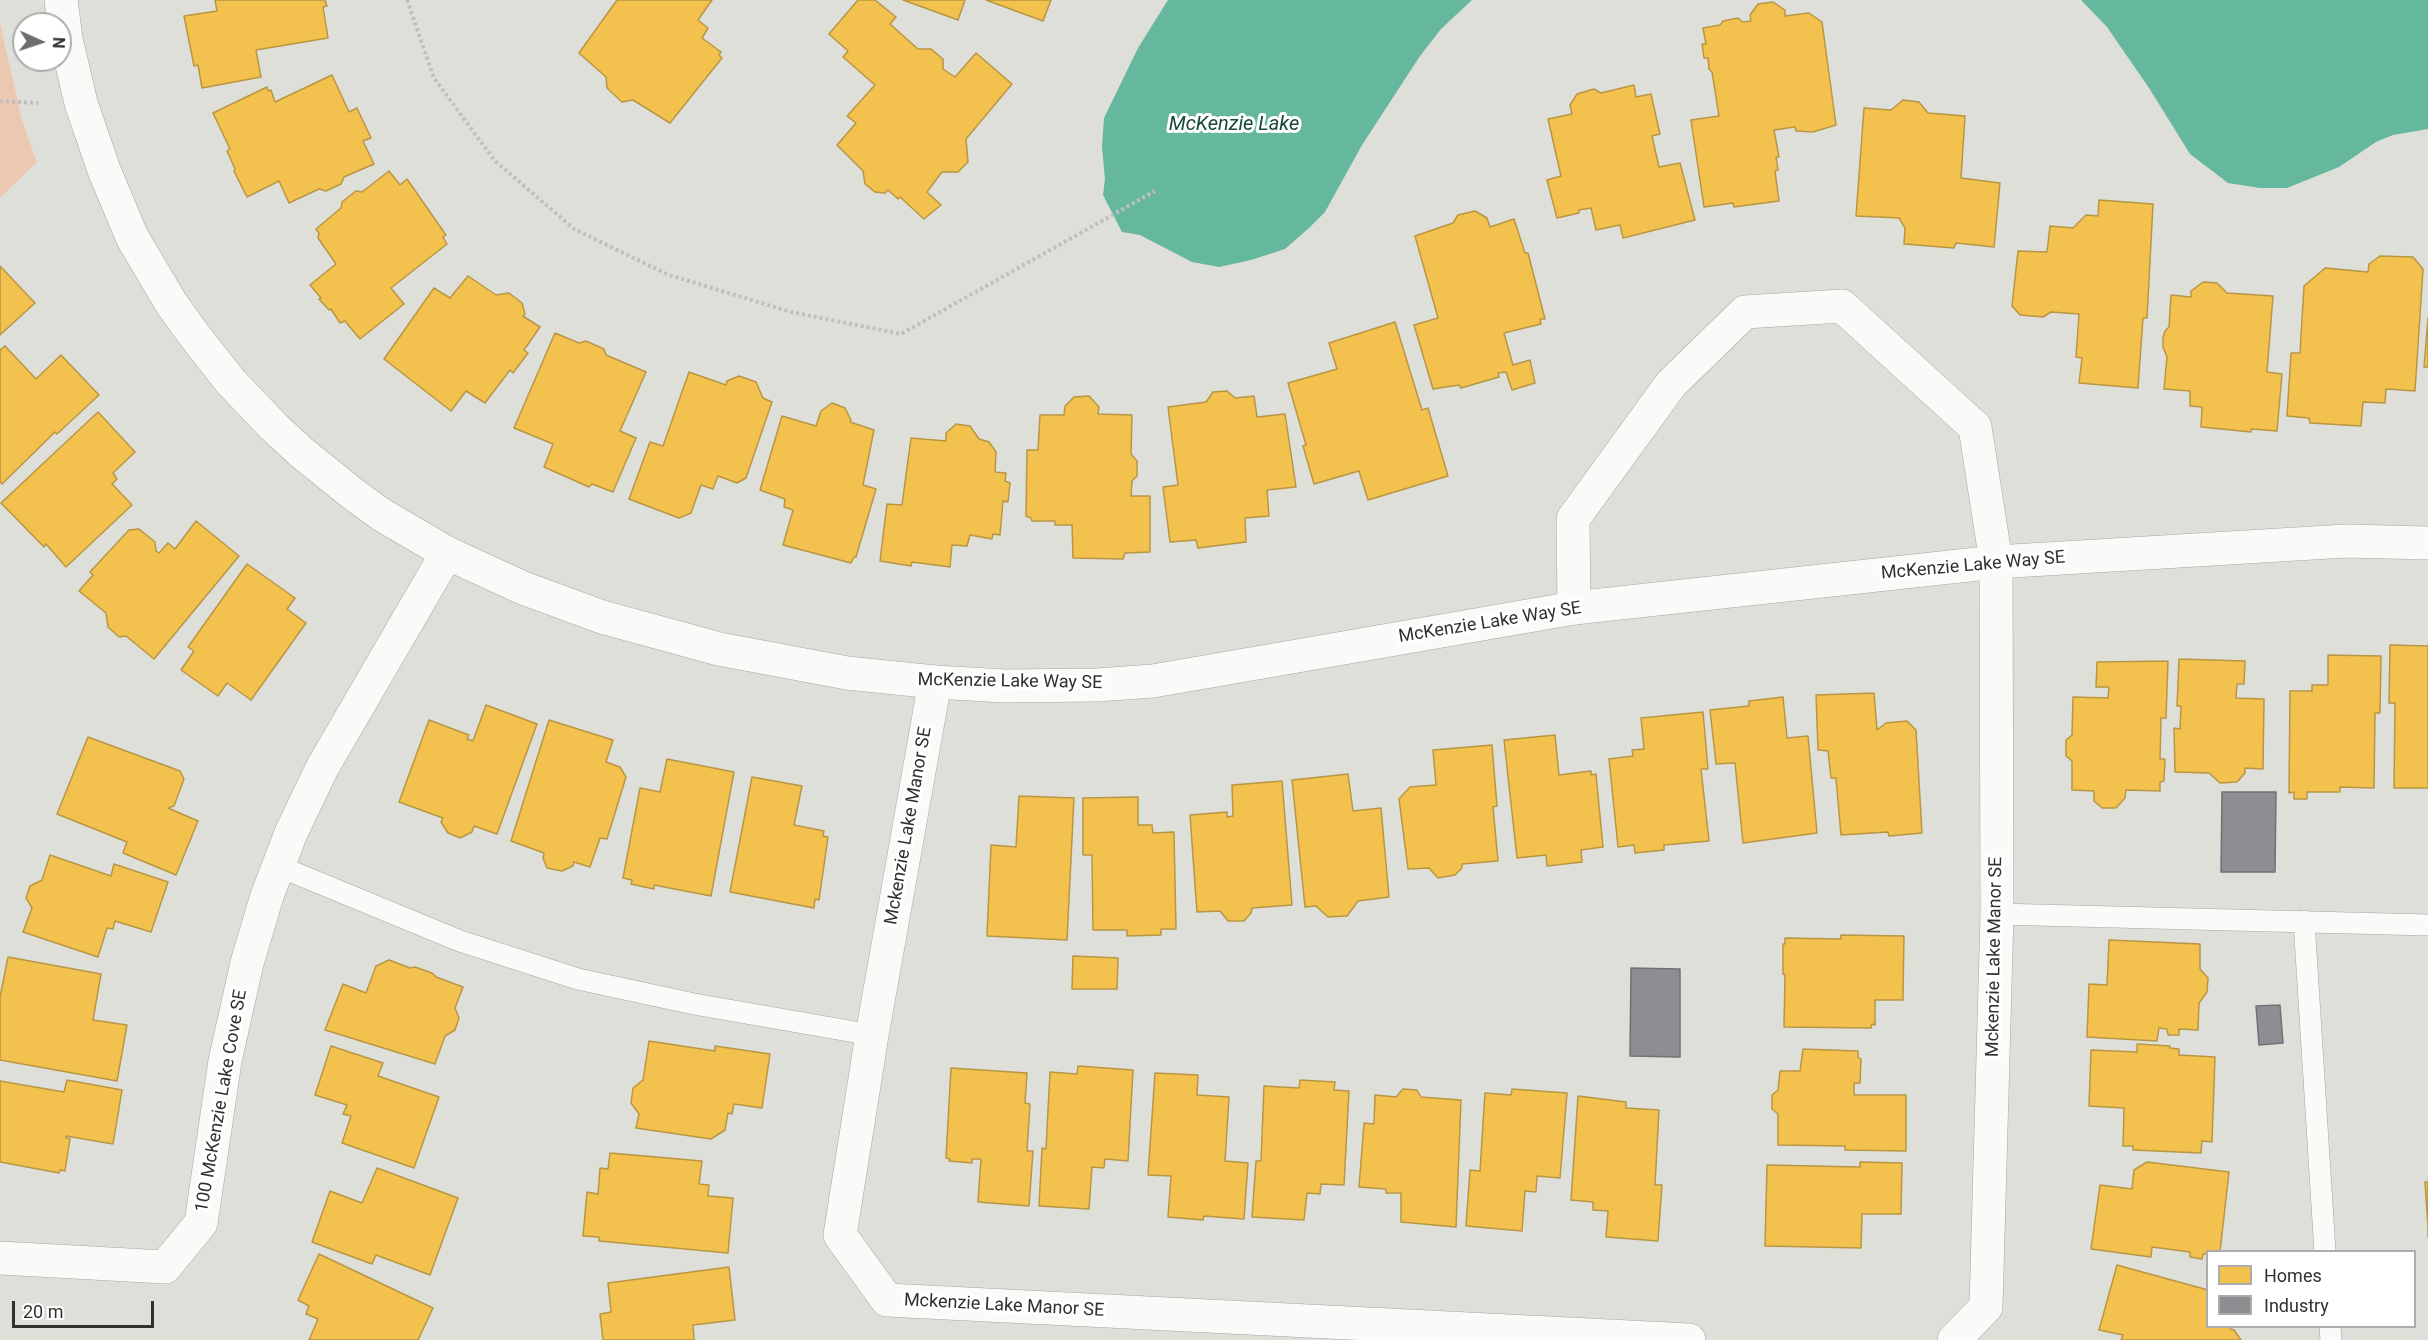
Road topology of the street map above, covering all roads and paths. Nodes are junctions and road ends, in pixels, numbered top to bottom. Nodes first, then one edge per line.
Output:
1 (61, 0) edge
2 (406, 0) edge
3 (1155, 191) dead end
4 (2428, 543) edge
5 (447, 553) junction
6 (1996, 562) junction
7 (1574, 608) junction
8 (935, 682) junction
9 (278, 866) junction
10 (1997, 914) junction
11 (2304, 921) junction
12 (2428, 925) edge
13 (872, 1035) junction
14 (2325, 1250) edge
15 (0, 1258) edge
16 (1689, 1340) edge
17 (1954, 1340) edge

1 - 5 street, McKenzie Lake Way SE
2 - 3 path
4 - 6 street, McKenzie Lake Way SE
5 - 8 street, McKenzie Lake Way SE
5 - 9 street, 100 McKenzie Lake Cove SE
6 - 7 street, McKenzie Lake Way SE
6 - 7 street, Mckenzie Lake Manor SE
6 - 10 street, Mckenzie Lake Manor SE
7 - 8 street, McKenzie Lake Way SE
8 - 13 street, Mckenzie Lake Manor SE
9 - 13 lane
9 - 15 street, 100 McKenzie Lake Cove SE
10 - 11 lane
10 - 17 street, Mckenzie Lake Manor SE
11 - 12 lane
11 - 14 lane
13 - 16 street, Mckenzie Lake Manor SE

